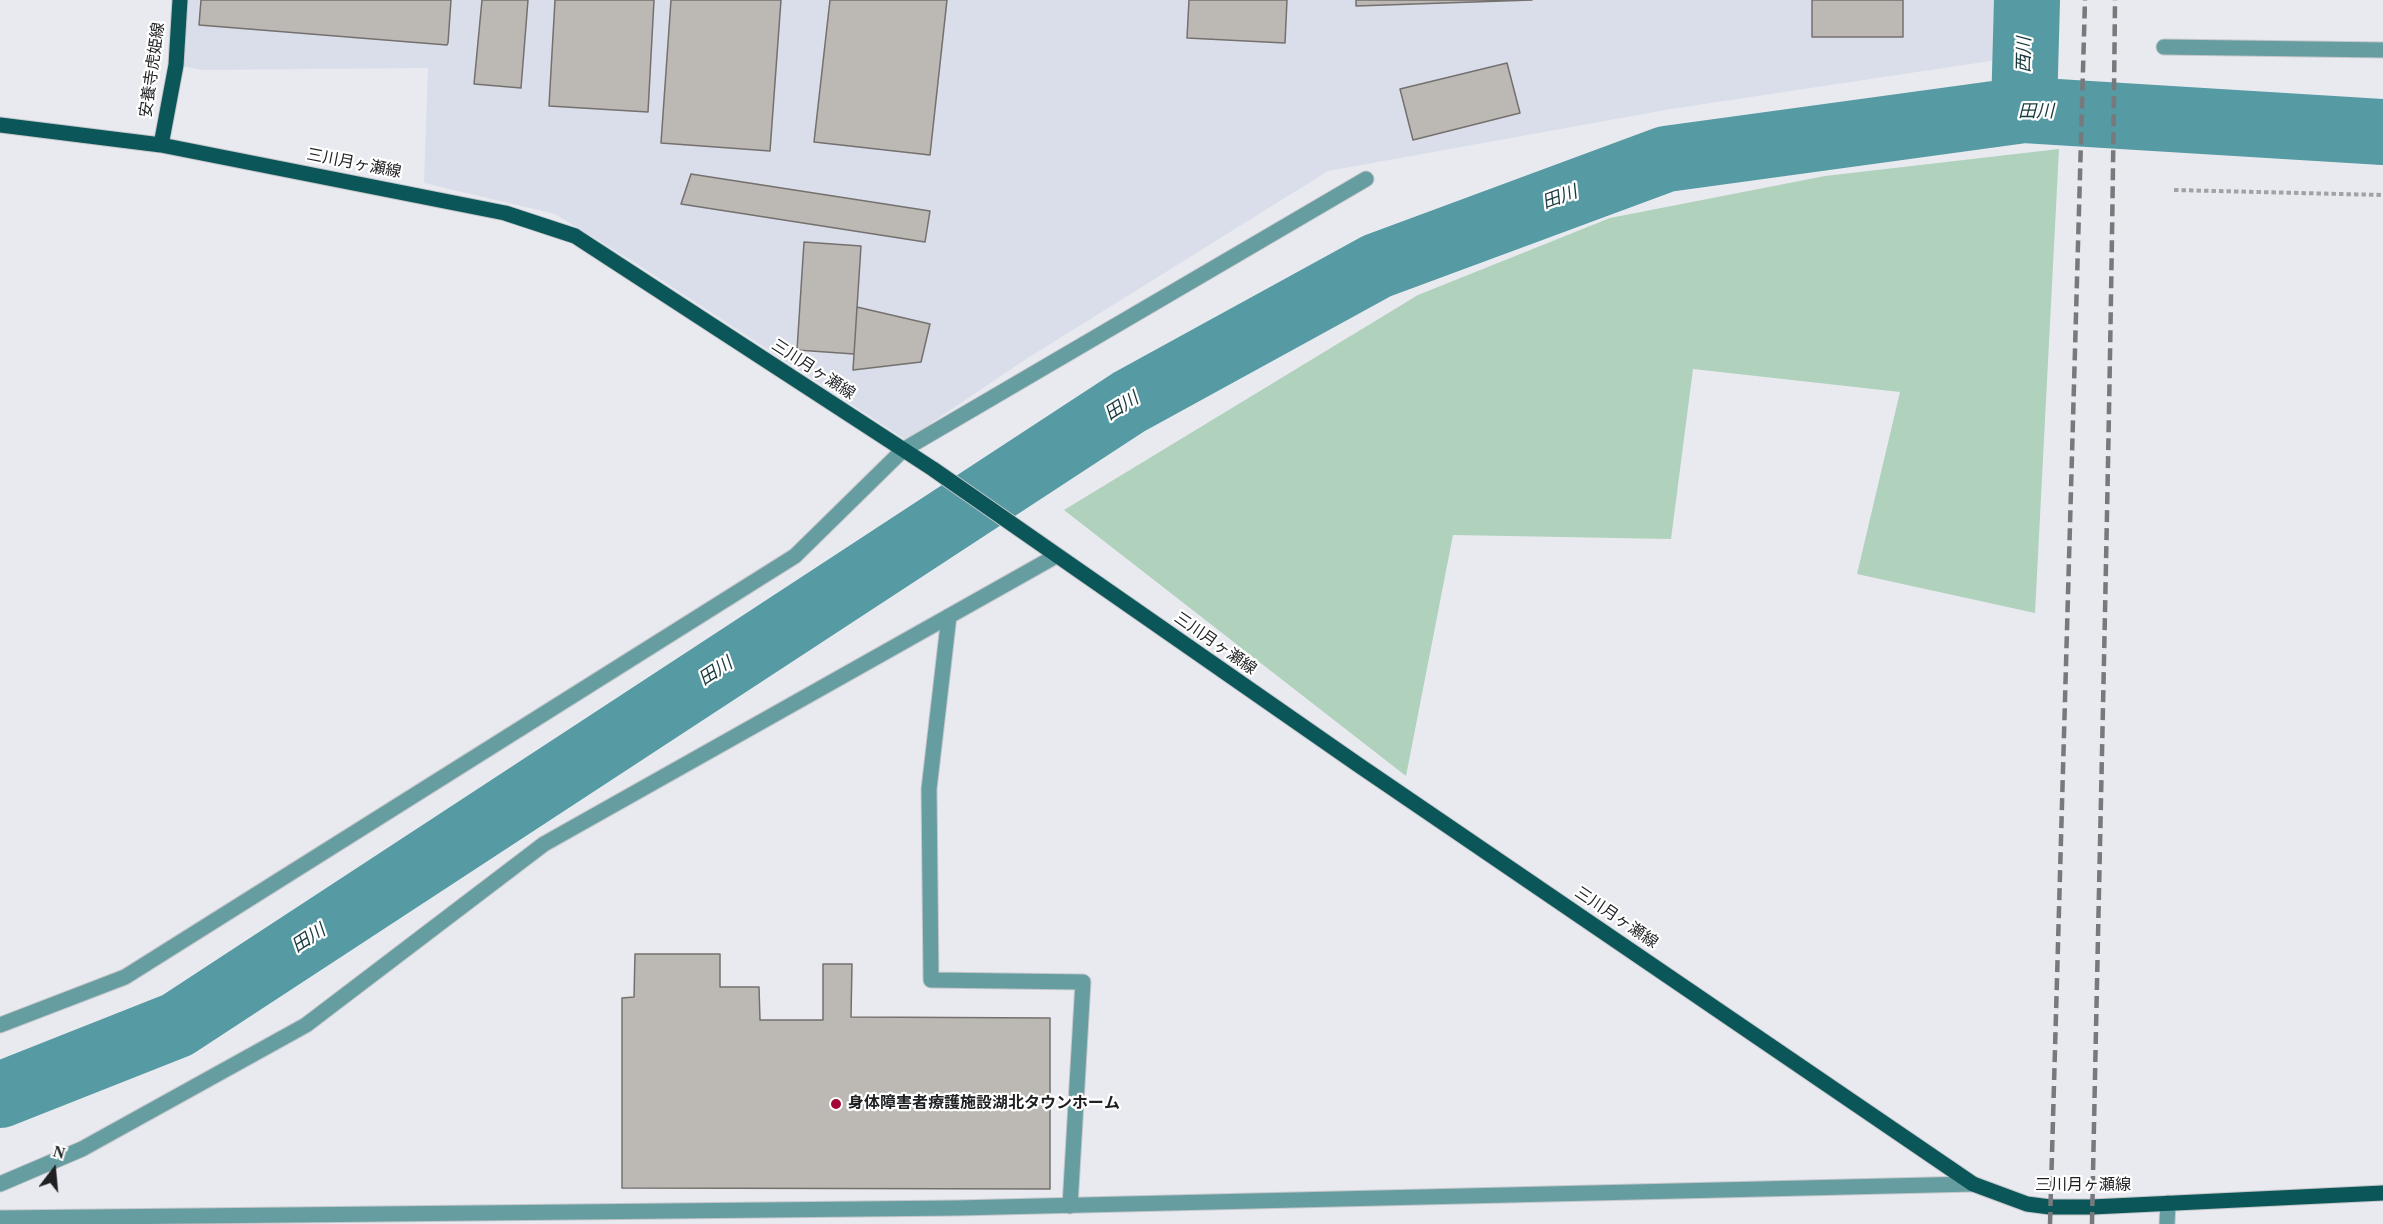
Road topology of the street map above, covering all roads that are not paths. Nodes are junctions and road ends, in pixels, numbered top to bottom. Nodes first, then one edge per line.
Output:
1 (180, 0) edge
2 (2164, 47) dead end
3 (2383, 50) edge
4 (0, 125) edge
5 (160, 145) junction
6 (1366, 179) dead end
7 (903, 450) junction
8 (1056, 556) junction
9 (949, 616) junction
10 (0, 1025) edge
11 (0, 1184) edge
12 (1973, 1185) junction
13 (2383, 1193) edge
14 (2168, 1203) junction
15 (1070, 1206) junction
16 (0, 1218) edge
17 (2167, 1224) edge

1 - 5 main road, 安養寺虎姫線
2 - 3 street
4 - 5 main road, 三川月ヶ瀬線
5 - 7 main road, 三川月ヶ瀬線
6 - 7 street
7 - 8 main road, 三川月ヶ瀬線
7 - 10 street
8 - 9 street
8 - 12 main road, 三川月ヶ瀬線
9 - 11 street
9 - 15 street
12 - 14 main road, 三川月ヶ瀬線
12 - 15 street
13 - 14 main road, 三川月ヶ瀬線
14 - 17 street
15 - 16 street

